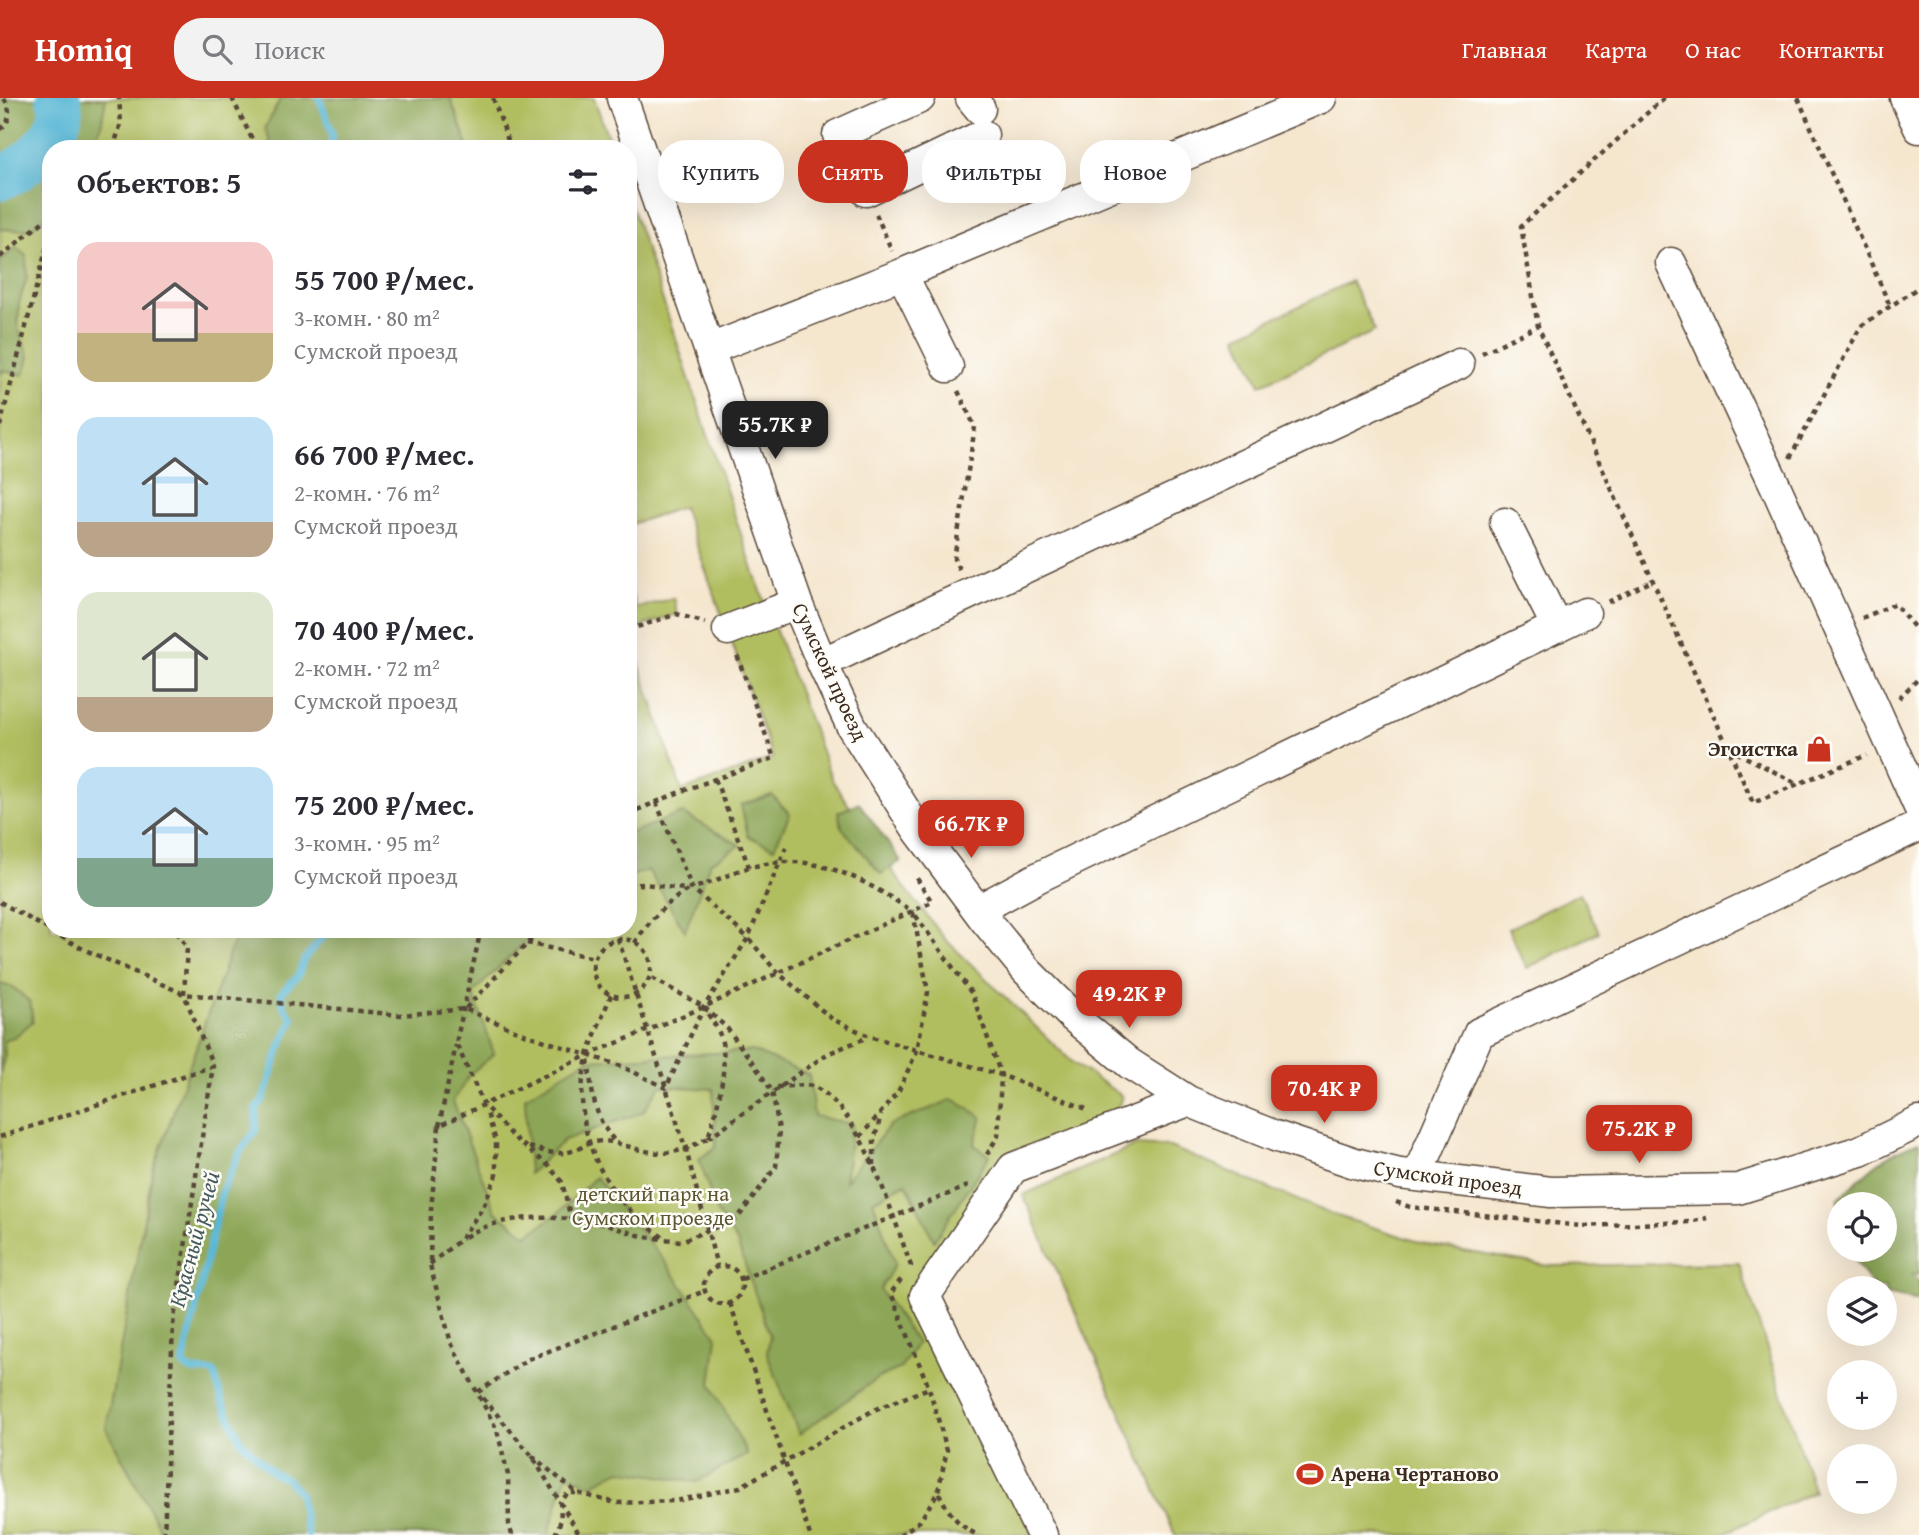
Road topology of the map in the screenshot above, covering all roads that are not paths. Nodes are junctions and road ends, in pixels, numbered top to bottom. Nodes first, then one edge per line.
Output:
1 (920, 98) edge
2 (1321, 98) edge
3 (1905, 98) edge
4 (625, 99) edge
5 (978, 114) edge
6 (1919, 128) edge
7 (632, 140) edge
8 (637, 158) edge
9 (1671, 263) dead end
10 (902, 274) junction
11 (710, 349) junction
12 (1459, 364) road end
13 (947, 367) road end
14 (1505, 523) dead end
15 (797, 603) junction
16 (1585, 613) road end
17 (1557, 626) junction
18 (728, 629) road end
19 (822, 663) junction
20 (1919, 807) edge
21 (1919, 826) edge
22 (978, 910) junction
23 (1188, 1101) junction
24 (1919, 1122) edge
25 (1417, 1176) junction
26 (1042, 1535) edge

1 - 5 street
2 - 10 street
3 - 6 street
4 - 7 street, Сумской проезд
8 - 11 street, Сумской проезд
9 - 20 street
10 - 11 street
10 - 13 street
11 - 15 street, Сумской проезд
12 - 19 street
14 - 17 street
15 - 18 street
15 - 19 street, Сумской проезд
16 - 17 street
17 - 22 street
19 - 22 street, Сумской проезд
21 - 25 street
22 - 23 street, Сумской проезд
23 - 25 street, Сумской проезд
23 - 26 street
24 - 25 street, Сумской проезд

